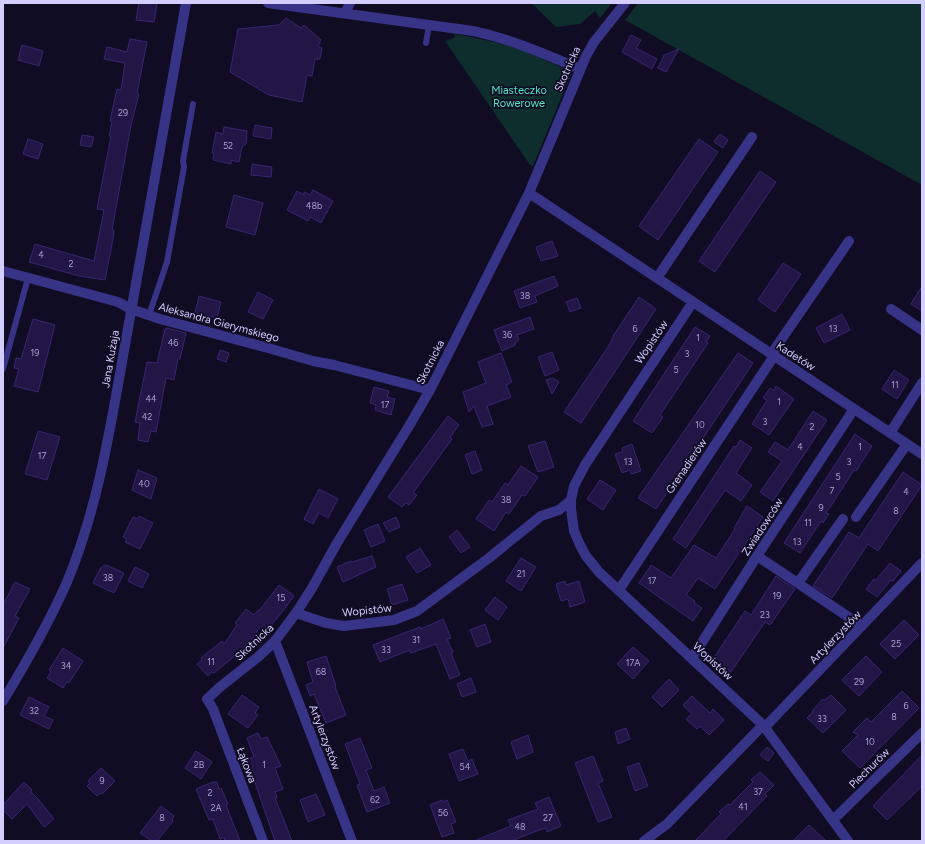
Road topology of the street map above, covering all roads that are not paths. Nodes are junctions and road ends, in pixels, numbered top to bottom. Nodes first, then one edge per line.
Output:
1 (186, 3) edge
2 (268, 3) edge
3 (350, 3) edge
4 (625, 3) edge
5 (345, 13) junction
6 (430, 24) junction
7 (426, 43) dead end
8 (580, 69) junction
9 (192, 104) dead end
10 (752, 137) dead end
11 (529, 193) junction
12 (849, 241) dead end
13 (3, 271) edge
14 (28, 278) junction
15 (657, 278) junction
16 (693, 302) junction
17 (891, 309) dead end
18 (131, 310) junction
19 (148, 315) junction
20 (922, 330) edge
21 (774, 356) junction
22 (3, 369) edge
23 (922, 383) edge
24 (430, 390) junction
25 (854, 409) junction
26 (890, 433) junction
27 (907, 444) junction
28 (922, 454) edge
29 (571, 500) junction
30 (856, 517) dead end
31 (843, 519) dead end
32 (757, 556) junction
33 (922, 563) edge
34 (798, 583) junction
35 (618, 590) junction
36 (296, 613) junction
37 (862, 626) junction
38 (275, 641) junction
39 (692, 658) junction
40 (207, 699) joint
41 (3, 701) edge
42 (764, 726) junction
43 (922, 733) edge
44 (833, 820) junction
45 (263, 841) edge
46 (352, 841) edge
47 (644, 841) edge
48 (848, 841) edge

1 - 18 street, Jana Kużaja
2 - 5 street
3 - 5 street
4 - 8 street, Skotnicka
5 - 6 street
6 - 7 lane
6 - 8 street
8 - 11 street, Skotnicka
9 - 19 lane
10 - 15 street
11 - 15 street, Kadetów
11 - 24 street, Skotnicka
12 - 21 street, Grenadierów
13 - 14 street, Aleksandra Gierymskiego
14 - 18 street, Aleksandra Gierymskiego
14 - 22 lane
15 - 16 street, Kadetów
16 - 21 street, Kadetów
16 - 29 street, Wopistów
17 - 20 street
18 - 19 street, Aleksandra Gierymskiego
18 - 41 street, Jana Kużaja
19 - 24 street, Aleksandra Gierymskiego
21 - 25 street, Kadetów
21 - 35 street, Grenadierów
23 - 26 street
24 - 36 street, Skotnicka
25 - 26 street, Kadetów
25 - 32 street, Zwiadowców
26 - 27 street, Kadetów
27 - 28 street, Kadetów
27 - 30 street
29 - 35 street, Wopistów
29 - 36 street, Wopistów
31 - 34 street
32 - 34 street
32 - 39 street, Zwiadowców
33 - 37 street, Artylerzystów
34 - 37 street
35 - 39 street, Wopistów
36 - 38 street, Skotnicka
37 - 42 street, Artylerzystów
38 - 40 street, Skotnicka
38 - 46 street, Artylerzystów
39 - 42 street, Wopistów
40 - 45 street, Łąkowa
42 - 44 street, Wopistów
42 - 47 street, Artylerzystów
43 - 44 street, Piechurów
44 - 48 street, Wopistów

